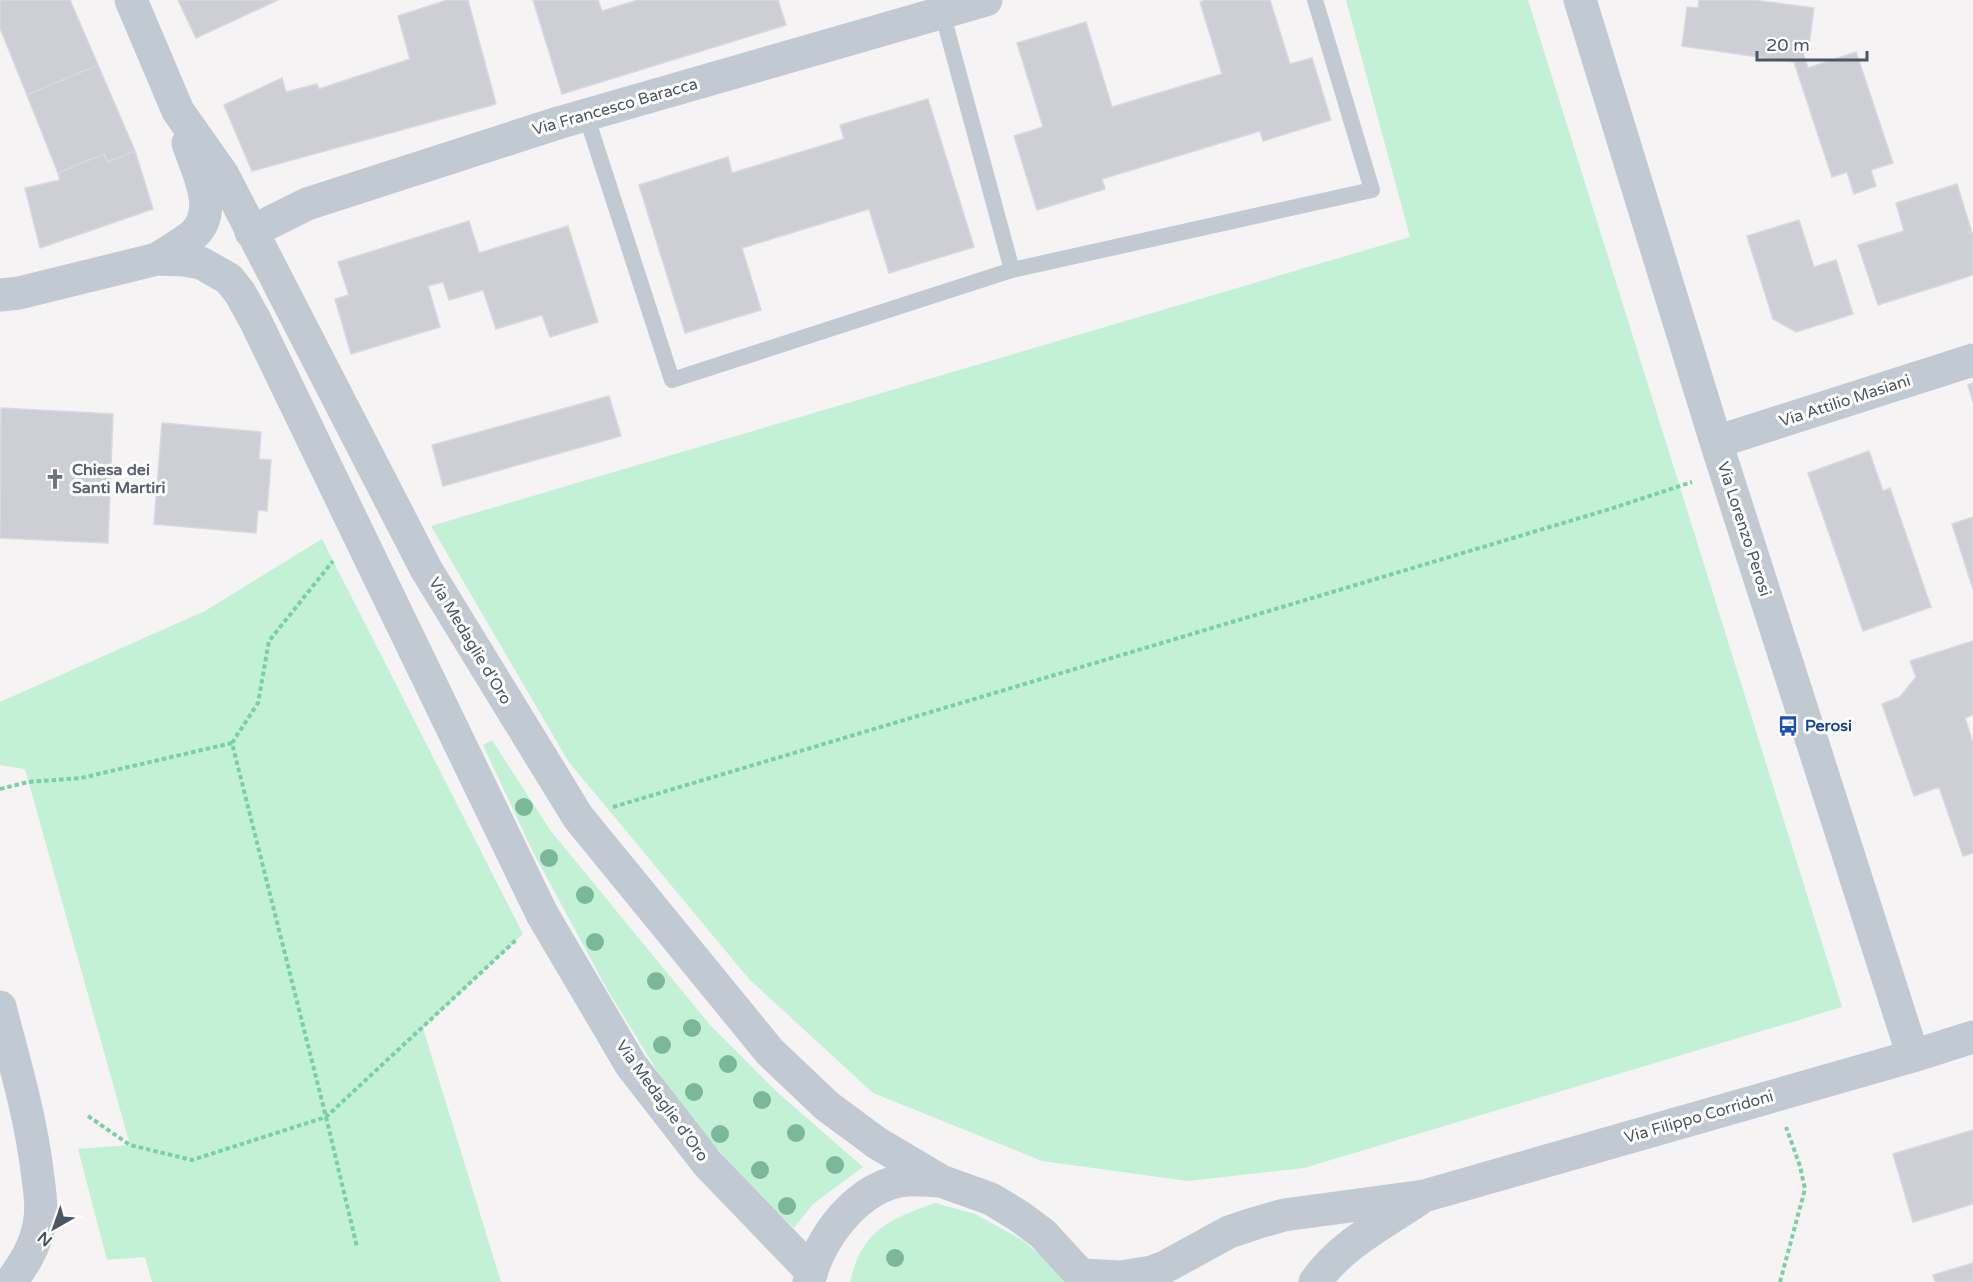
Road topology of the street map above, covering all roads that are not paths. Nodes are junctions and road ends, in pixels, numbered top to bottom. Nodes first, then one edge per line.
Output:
1 (131, 0) edge
2 (986, 0) edge
3 (1315, 0) edge
4 (1581, 0) edge
5 (942, 12) junction
6 (178, 111) junction
7 (586, 115) junction
8 (251, 232) junction
9 (157, 259) junction
10 (1012, 270) junction
11 (6, 299) edge
12 (1973, 360) edge
13 (1721, 456) junction
14 (0, 1007) edge
15 (1973, 1036) edge
16 (1913, 1056) junction
17 (941, 1181) junction
18 (1424, 1196) junction
19 (810, 1277) edge
20 (1085, 1279) edge
21 (11, 1282) edge
22 (1315, 1282) edge

1 - 6 street, Via Medaglie d'Oro
2 - 5 street, Via Francesco Baracca
3 - 10 lane
4 - 13 street, Via Lorenzo Perosi
5 - 7 street, Via Francesco Baracca
5 - 10 lane
6 - 8 street, Via Medaglie d'Oro
6 - 9 street
7 - 8 street, Via Francesco Baracca
7 - 10 lane
8 - 17 street, Via Medaglie d'Oro
9 - 11 street
9 - 19 street, Via Medaglie d'Oro
12 - 13 street, Via Attilio Masiani
13 - 16 street, Via Lorenzo Perosi
14 - 21 street
15 - 16 street, Via Filippo Corridoni
16 - 18 street, Via Filippo Corridoni
17 - 19 street, Via Medaglie d'Oro
17 - 20 street, Via Medaglie d'Oro
18 - 20 street, Via Filippo Corridoni
18 - 22 street, Via Filippo Corridoni

